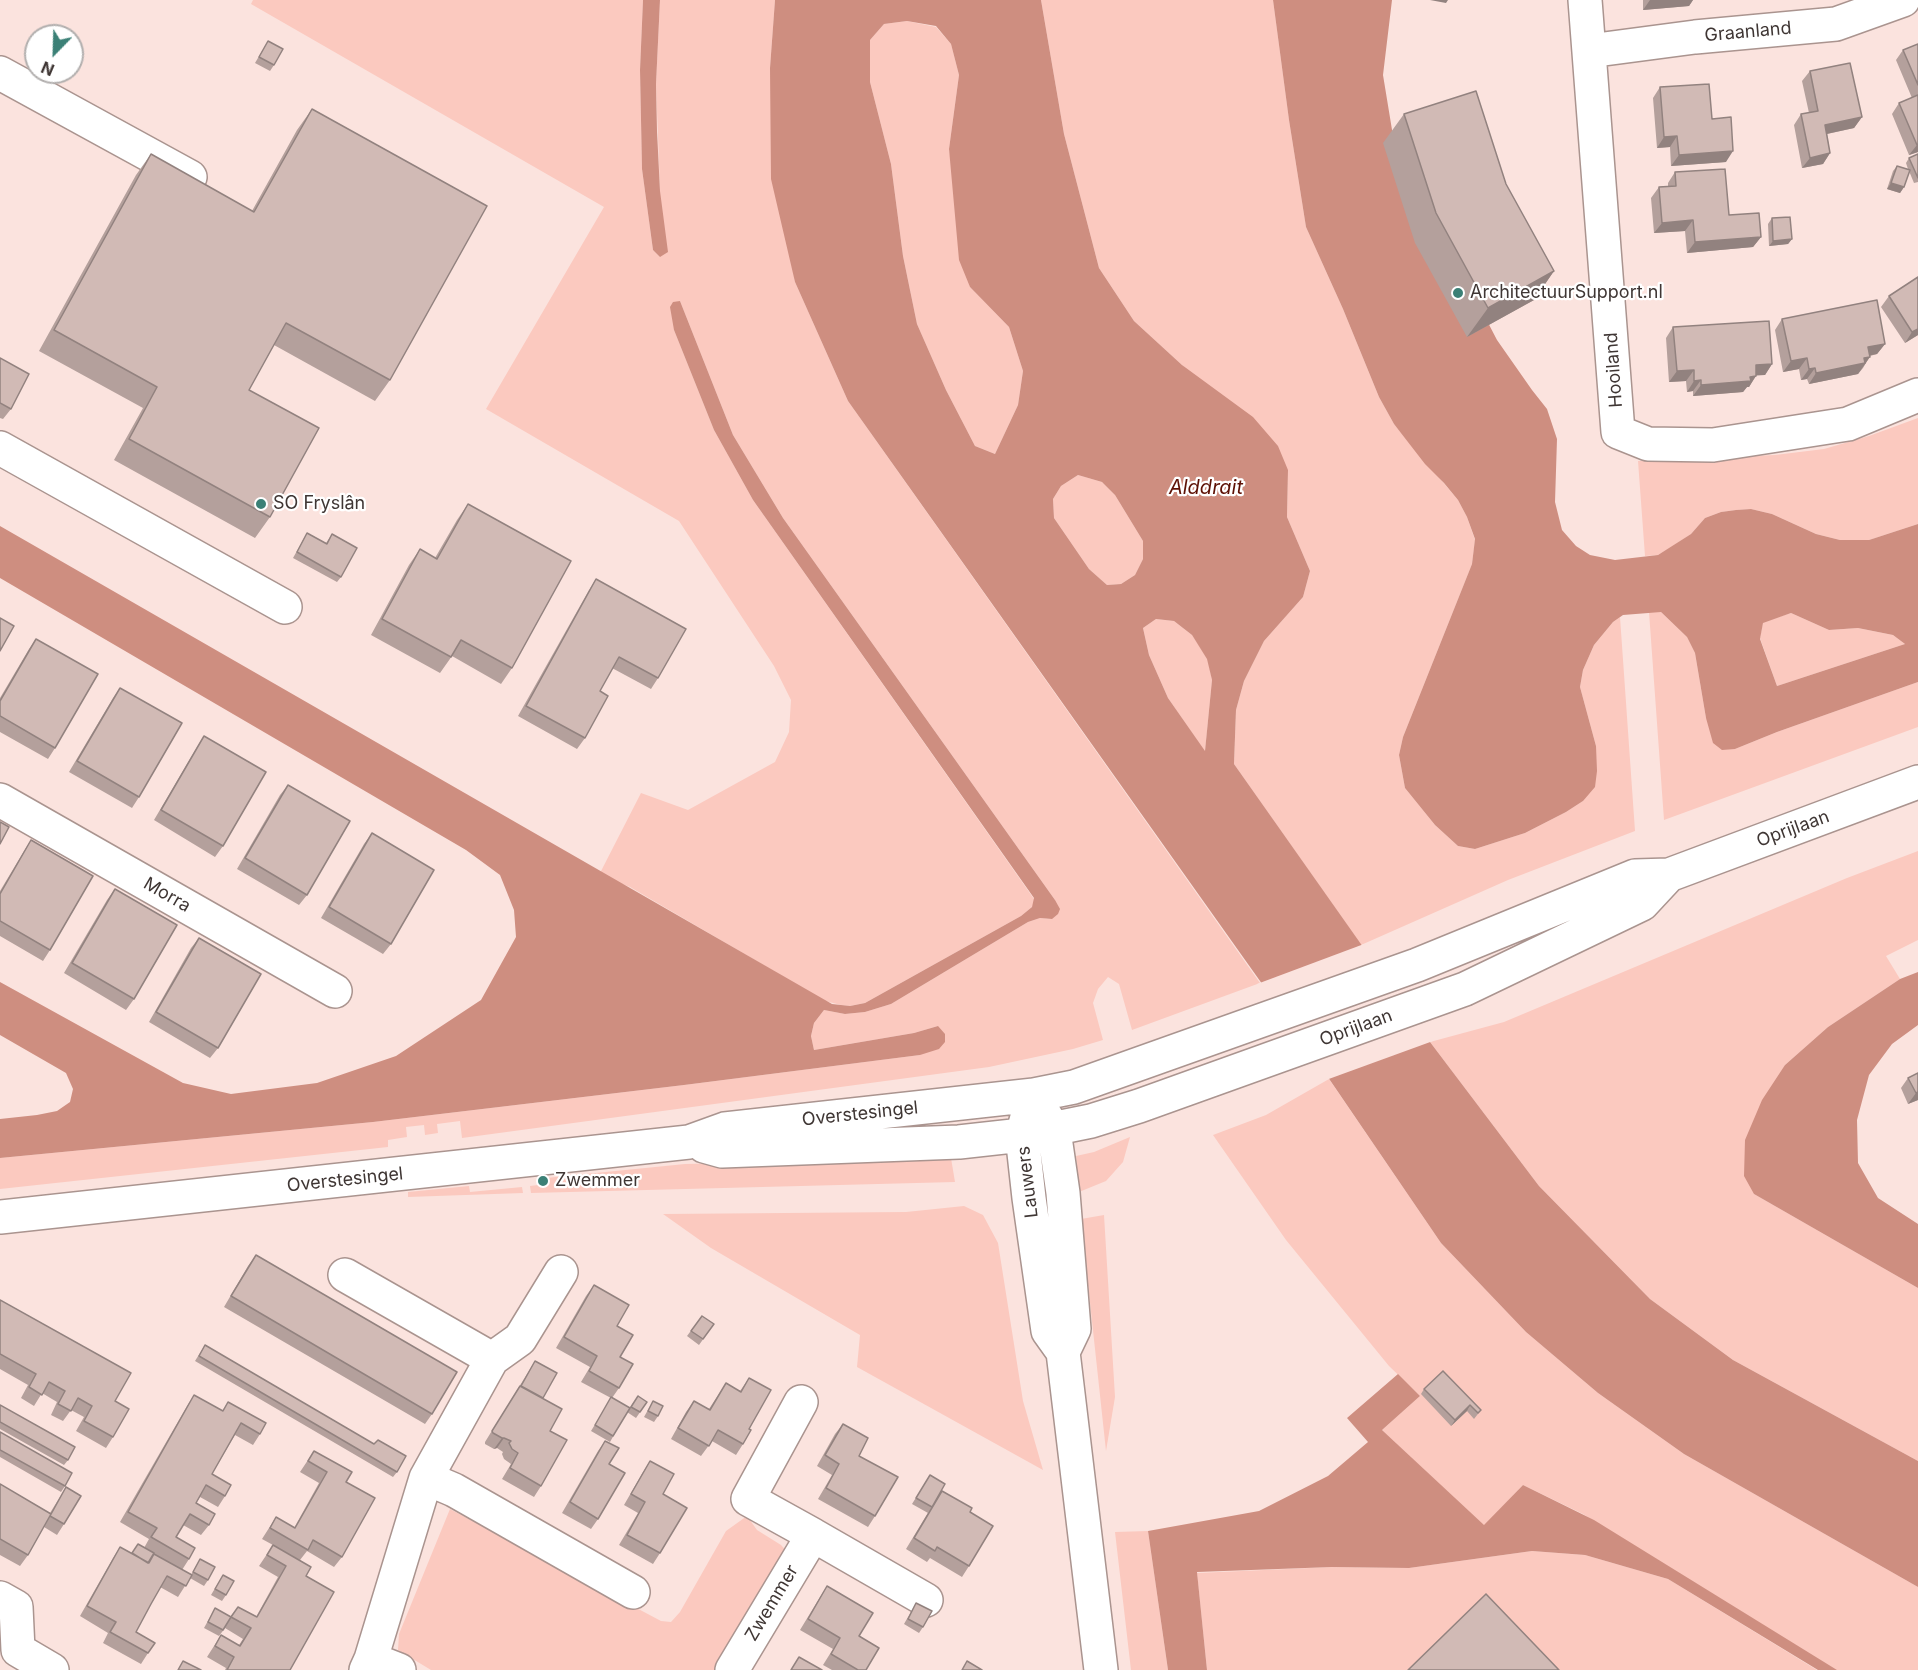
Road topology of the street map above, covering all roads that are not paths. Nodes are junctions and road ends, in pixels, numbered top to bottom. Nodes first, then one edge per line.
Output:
1 (1585, 0) edge
2 (1903, 0) edge
3 (1589, 51) junction
4 (0, 73) edge
5 (218, 193) edge
6 (1918, 394) edge
7 (0, 448) edge
8 (285, 607) dead end
9 (1918, 782) edge
10 (0, 800) edge
11 (1669, 875) junction
12 (335, 991) dead end
13 (1034, 1095) junction
14 (1038, 1132) junction
15 (689, 1142) junction
16 (0, 1217) edge
17 (561, 1272) dead end
18 (345, 1275) dead end
19 (492, 1359) junction
20 (801, 1402) dead end
21 (426, 1478) junction
22 (813, 1535) junction
23 (633, 1592) dead end
24 (0, 1598) edge
25 (926, 1600) dead end
26 (9, 1656) edge
27 (379, 1666) edge
28 (52, 1670) edge
29 (732, 1670) edge
30 (1101, 1670) edge

1 - 3 street, Hooiland
2 - 3 street, Graanland
3 - 6 street, Hooiland
4 - 5 street
7 - 8 street
9 - 11 street, Oprijlaan
10 - 12 street, Morra
11 - 13 street, Oprijlaan
11 - 14 street, Oprijlaan
13 - 14 street, Lauwers
13 - 15 street, Overstesingel
14 - 15 street, Overstesingel
14 - 30 street, Lauwers
15 - 16 street, Overstesingel
17 - 19 street
18 - 19 street
19 - 21 street
20 - 22 street
21 - 23 street
21 - 27 street
22 - 25 street
22 - 29 street, Zwemmer
24 - 26 street
26 - 28 street

